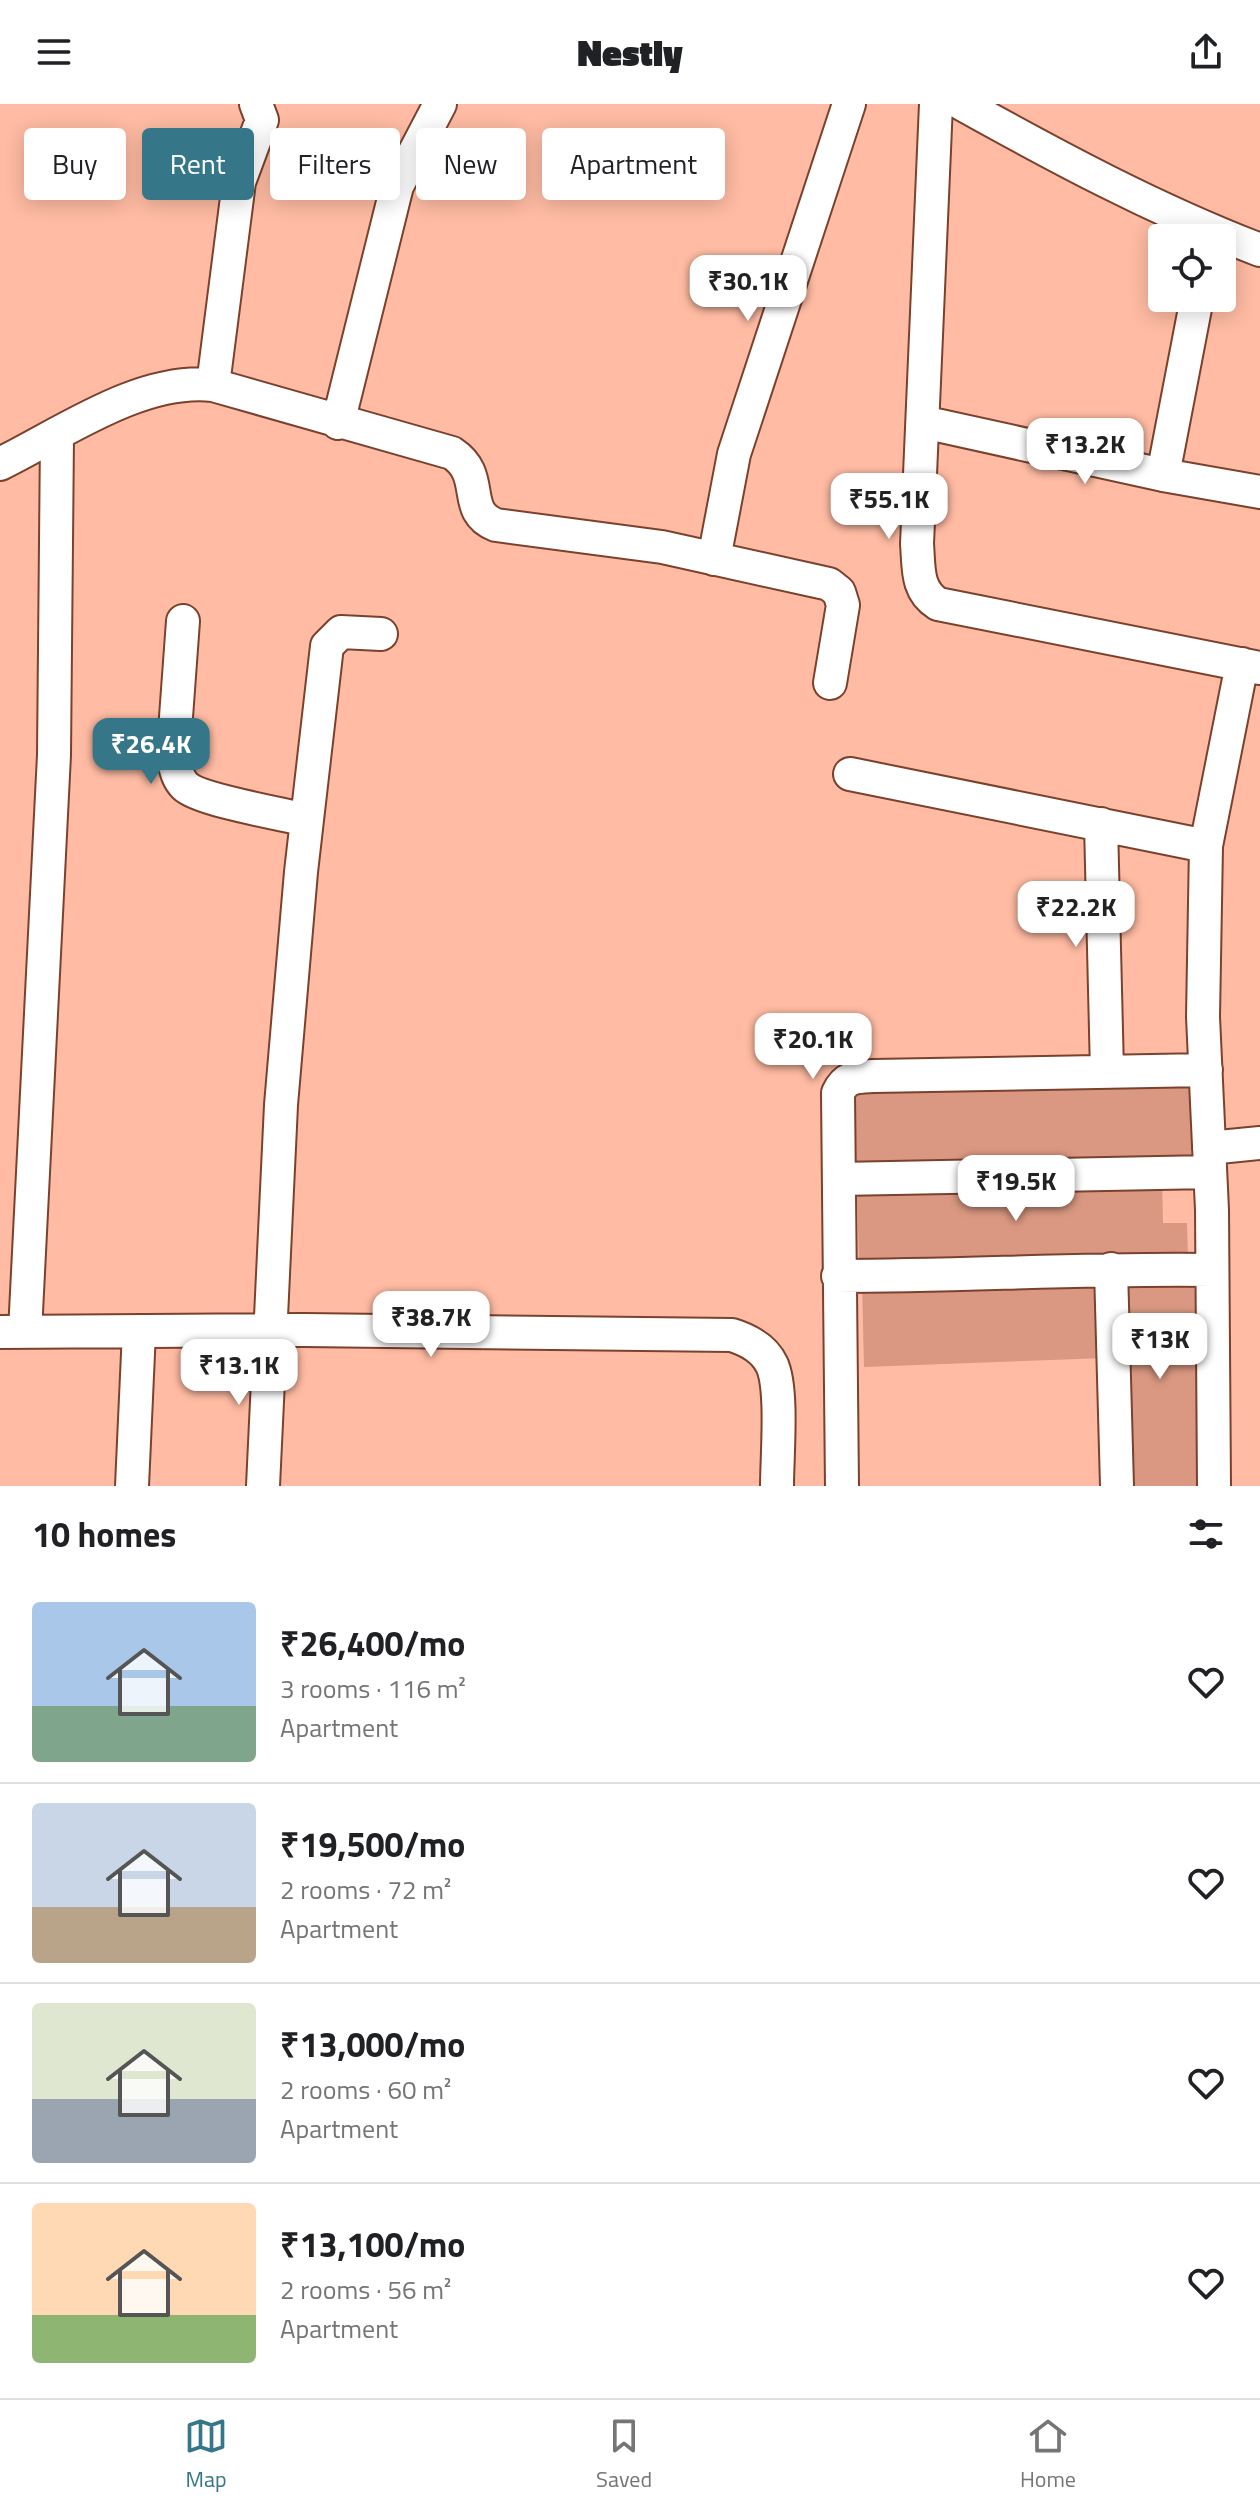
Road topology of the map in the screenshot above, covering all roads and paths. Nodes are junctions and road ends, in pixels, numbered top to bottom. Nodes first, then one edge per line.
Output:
1 (256, 104) edge
2 (440, 104) edge
3 (849, 104) edge
4 (936, 104) edge
5 (962, 104) edge
6 (1189, 224) edge
7 (1236, 242) edge
8 (1260, 250) edge
9 (1194, 312) edge
10 (213, 385) junction
11 (923, 422) junction
12 (338, 423) junction
13 (57, 436) junction
14 (0, 464) edge
15 (1163, 475) junction
16 (1260, 492) edge
17 (714, 559) junction
18 (183, 621) dead end
19 (381, 634) dead end
20 (1251, 666) edge
21 (830, 683) dead end
22 (850, 774) dead end
23 (307, 820) junction
24 (1101, 824) junction
25 (1206, 846) junction
26 (1206, 1070) junction
27 (1107, 1072) junction
28 (1260, 1143) edge
29 (1210, 1160) junction
30 (839, 1179) junction
31 (1111, 1269) junction
32 (1212, 1270) junction
33 (838, 1276) junction
34 (271, 1330) junction
35 (139, 1331) junction
36 (12, 1332) edge
37 (132, 1486) edge
38 (263, 1486) edge
39 (777, 1486) edge
40 (842, 1486) edge
41 (1117, 1486) edge
42 (1214, 1486) edge

1 - 10 street
2 - 12 street
3 - 17 street
4 - 11 street
5 - 6 street
7 - 8 street
9 - 15 street
10 - 12 street
10 - 13 street
11 - 15 street
11 - 20 street
12 - 17 street
13 - 14 street
13 - 36 street
15 - 16 street
17 - 21 street
18 - 23 street
19 - 23 street
20 - 25 street
22 - 24 street
23 - 34 street
24 - 25 street
24 - 27 street
25 - 26 street
26 - 27 street
26 - 29 street
27 - 30 street
28 - 29 street
29 - 30 street
29 - 32 street
30 - 33 street
31 - 32 street
31 - 33 street
31 - 41 street
32 - 42 street
33 - 40 street
34 - 35 street
34 - 38 street
34 - 39 street
35 - 36 street
35 - 37 street

